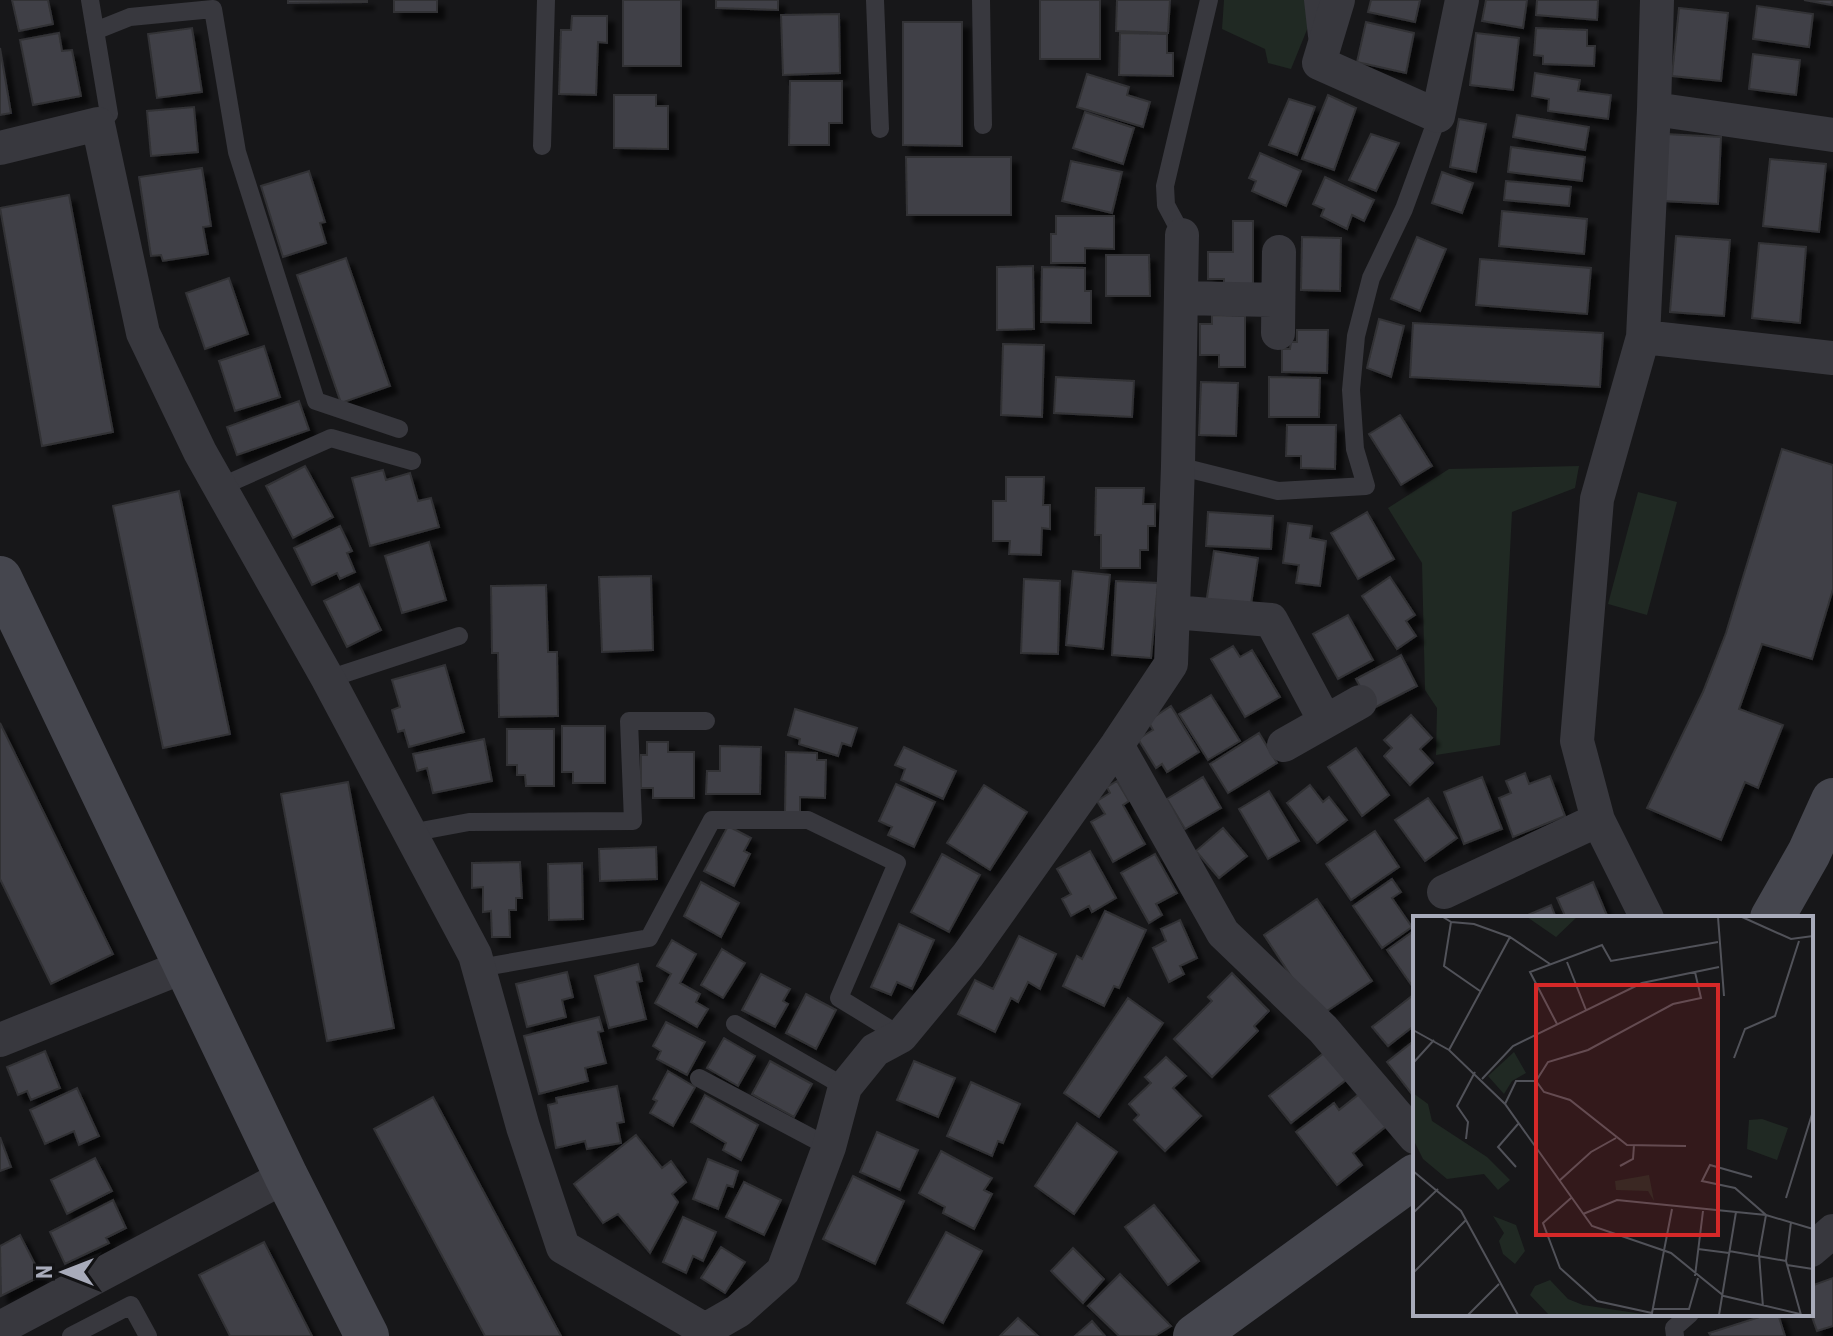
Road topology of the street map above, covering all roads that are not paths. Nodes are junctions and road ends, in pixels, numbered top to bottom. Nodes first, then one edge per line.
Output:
1 (90, 0) edge
2 (546, 0) edge
3 (875, 0) edge
4 (981, 0) edge
5 (1209, 0) edge
6 (1313, 0) edge
7 (1338, 0) edge
8 (1462, 0) edge
9 (1657, 0) edge
10 (95, 31) junction
11 (1319, 63) junction
12 (1654, 109) junction
13 (1438, 116) junction
14 (98, 124) junction
15 (983, 125) dead end
16 (880, 129) dead end
17 (1833, 135) edge
18 (542, 146) dead end
19 (0, 148) edge
20 (1182, 235) joint
21 (1279, 252) dead end
22 (1181, 298) junction
23 (1643, 337) junction
24 (1833, 358) edge
25 (399, 429) dead end
26 (412, 461) dead end
27 (1178, 466) junction
28 (220, 487) junction
29 (0, 578) edge
30 (1173, 612) junction
31 (459, 636) dead end
32 (328, 679) junction
33 (1360, 702) dead end
34 (706, 721) dead end
35 (1325, 721) junction
36 (1117, 745) junction
37 (1284, 745) dead end
38 (1833, 800) edge
39 (1598, 820) junction
40 (410, 833) junction
41 (1444, 892) dead end
42 (1646, 916) edge
43 (1773, 916) edge
44 (185, 966) junction
45 (479, 968) junction
46 (735, 1024) dead end
47 (901, 1036) junction
48 (0, 1040) edge
49 (699, 1078) dead end
50 (845, 1087) junction
51 (1413, 1135) edge
52 (829, 1147) junction
53 (286, 1176) junction
54 (1413, 1177) edge
55 (1833, 1231) edge
56 (1813, 1248) edge
57 (1688, 1316) edge
58 (0, 1328) edge
59 (705, 1333) edge
60 (71, 1336) edge
61 (148, 1336) edge
62 (367, 1336) edge
63 (1195, 1336) edge
64 (1675, 1336) edge

1 - 10 lane
2 - 18 lane
3 - 16 lane
4 - 15 lane
5 - 20 lane
6 - 11 lane
7 - 11 street
8 - 13 street
9 - 12 street
10 - 14 lane
10 - 25 lane
11 - 13 street
12 - 17 street
12 - 23 street
13 - 27 lane
14 - 19 street
14 - 28 street
20 - 22 street
21 - 22 street
22 - 27 street
23 - 24 street
23 - 39 street
26 - 28 lane
27 - 30 street
28 - 32 street
29 - 44 street
30 - 35 street
30 - 36 street
31 - 32 lane
32 - 40 street
33 - 35 street
34 - 40 lane
35 - 37 street
36 - 47 street
36 - 51 street
38 - 43 street
39 - 41 street
39 - 42 street
40 - 45 street
44 - 48 street
44 - 53 street
45 - 47 lane
45 - 59 street
46 - 50 lane
47 - 50 street
49 - 52 lane
50 - 52 street
52 - 59 street
53 - 58 street
53 - 62 street
54 - 63 street
55 - 56 street
57 - 64 lane
60 - 61 lane

